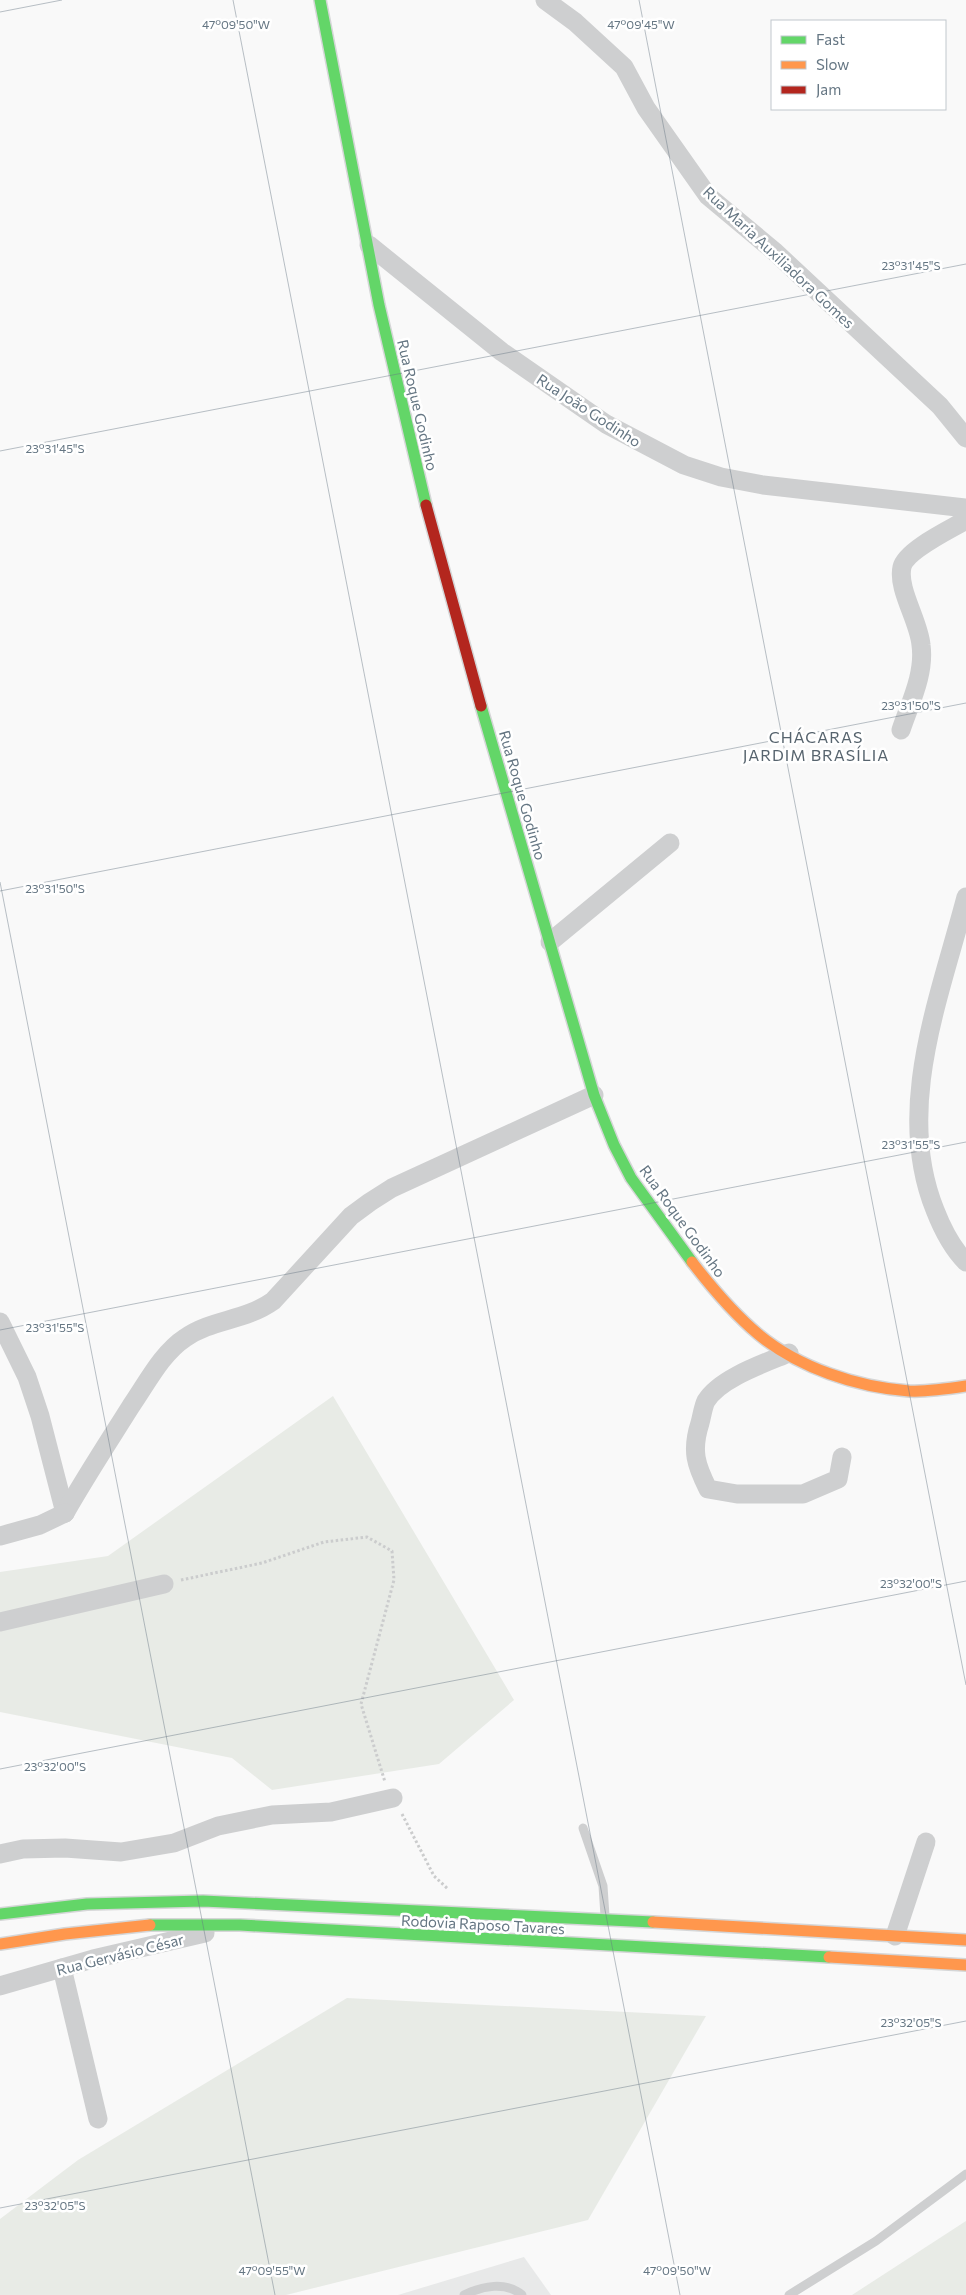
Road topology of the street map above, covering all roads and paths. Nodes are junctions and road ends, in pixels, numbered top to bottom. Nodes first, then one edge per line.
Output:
1 (320, 0) edge
2 (544, 0) edge
3 (368, 245) junction
4 (966, 438) edge
5 (966, 508) edge
6 (966, 520) edge
7 (901, 730) dead end
8 (670, 843) dead end
9 (966, 897) edge
10 (550, 942) junction
11 (594, 1095) junction
12 (966, 1262) edge
13 (0, 1322) edge
14 (789, 1354) junction
15 (966, 1386) edge
16 (842, 1457) dead end
17 (65, 1513) junction
18 (0, 1536) edge
19 (164, 1584) joint
20 (0, 1622) edge
21 (393, 1798) junction
22 (583, 1828) dead end
23 (926, 1842) dead end
24 (0, 1854) edge
25 (453, 1894) dead end
26 (0, 1914) edge
27 (606, 1920) junction
28 (240, 1926) junction
29 (895, 1936) junction
30 (966, 1940) edge
31 (0, 1944) edge
32 (966, 1964) edge
33 (62, 1968) junction
34 (0, 1986) edge
35 (98, 2119) dead end
36 (966, 2174) edge
37 (464, 2295) edge
38 (522, 2295) edge
39 (789, 2295) edge

1 - 3 main road, Rua Roque Godinho
2 - 4 street, Rua Maria Auxiliadora Gomes
3 - 5 street, Rua João Godinho
3 - 10 main road, Rua Roque Godinho
6 - 7 street
8 - 10 street
9 - 12 street
10 - 11 main road, Rua Roque Godinho
11 - 14 main road, Rua Roque Godinho
11 - 17 street
13 - 17 street
14 - 15 main road, Rua Roque Godinho
14 - 16 street
17 - 18 street
19 - 20 street
19 - 21 path
21 - 24 street
21 - 25 path
22 - 27 lane
23 - 29 street
26 - 27 main road, Rodovia Raposo Tavares
27 - 29 main road, Rodovia Raposo Tavares
28 - 31 main road, Rodovia Raposo Tavares
28 - 32 main road, Rodovia Raposo Tavares
28 - 33 street, Rua Gervásio César
29 - 30 main road, Rodovia Raposo Tavares
33 - 34 street, Rua Gervásio César
33 - 35 street
36 - 39 lane
37 - 38 lane

